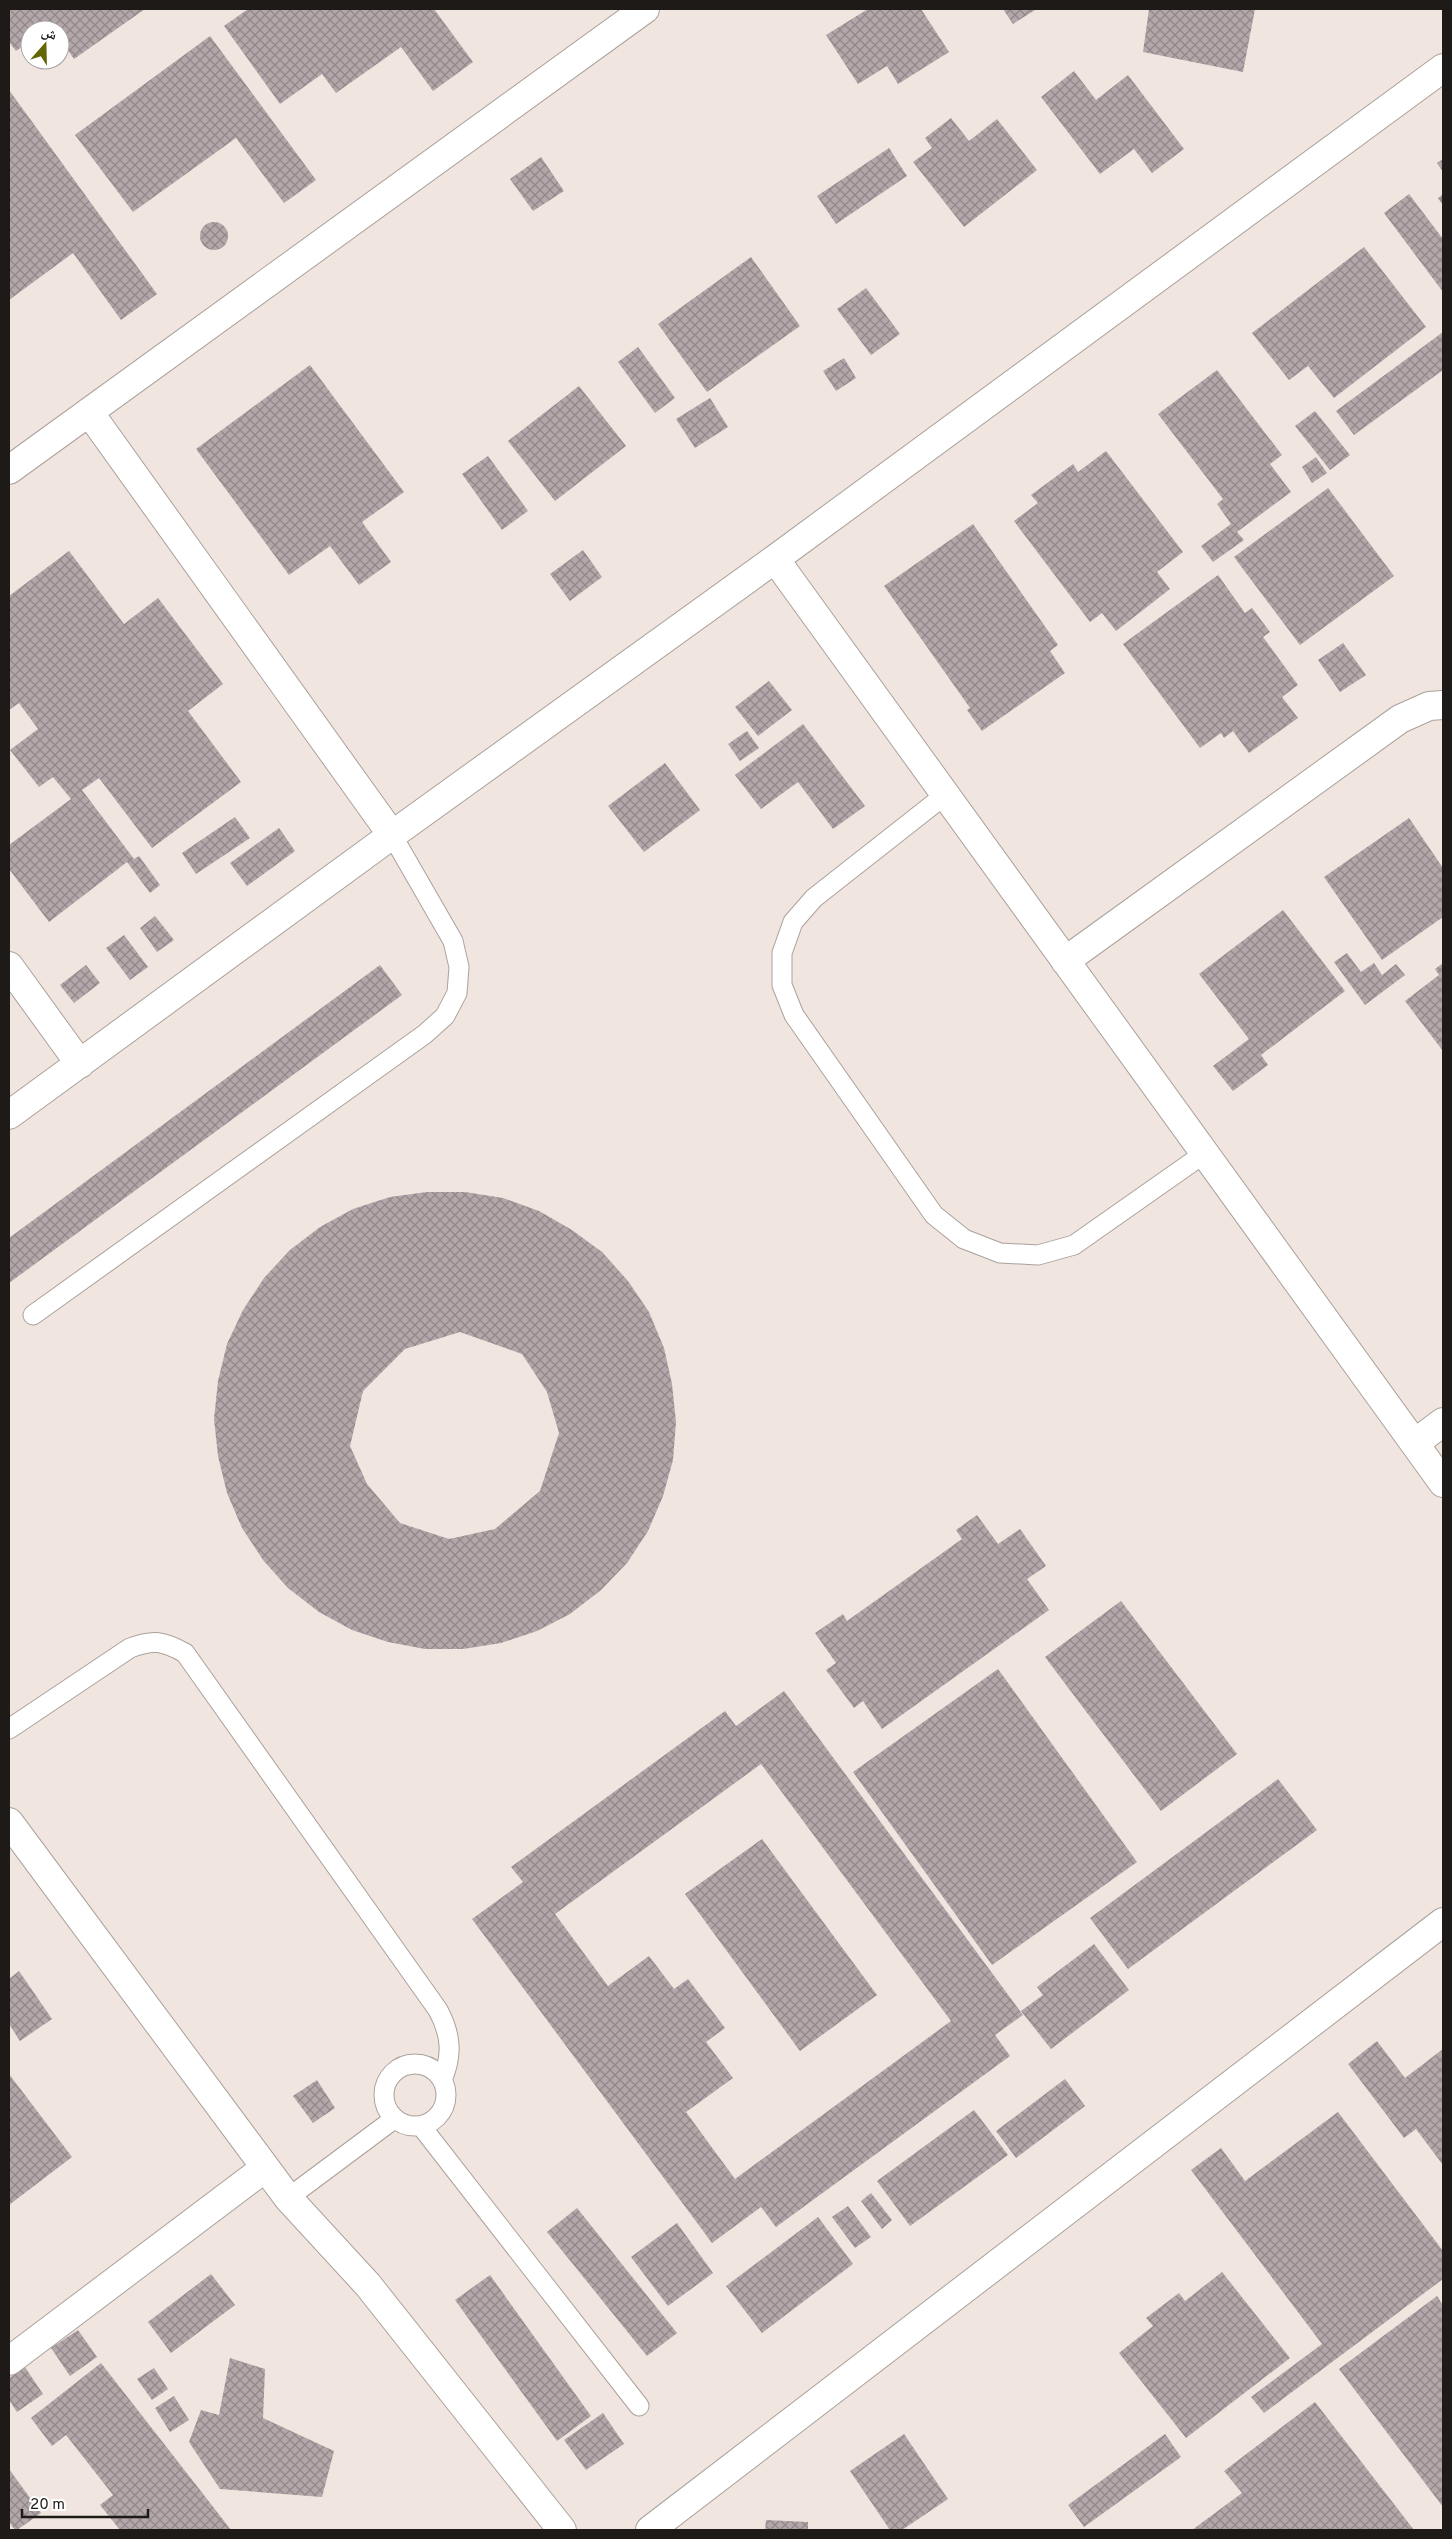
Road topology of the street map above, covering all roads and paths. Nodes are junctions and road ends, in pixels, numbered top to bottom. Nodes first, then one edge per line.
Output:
1 (645, 9) edge
2 (1443, 68) edge
3 (89, 412) junction
4 (9, 470) edge
5 (775, 559) junction
6 (1443, 705) edge
7 (945, 795) junction
8 (392, 835) junction
9 (1065, 961) junction
10 (9, 966) edge
11 (80, 1064) junction
12 (9, 1115) edge
13 (1205, 1153) junction
14 (33, 1315) dead end
15 (1443, 1422) edge
16 (1414, 1443) junction
17 (1443, 1483) edge
18 (9, 1728) edge
19 (9, 1822) edge
20 (1443, 1922) edge
21 (442, 2080) junction
22 (394, 2119) junction
23 (421, 2126) junction
24 (265, 2168) junction
25 (288, 2198) junction
26 (9, 2361) edge
27 (640, 2406) dead end
28 (562, 2530) edge
29 (650, 2530) edge

1 - 3 street
2 - 5 street
3 - 4 street
3 - 8 street
5 - 7 street
5 - 8 street
6 - 9 street
7 - 9 street
7 - 13 lane
8 - 11 street
8 - 14 lane
9 - 13 street
10 - 11 street
11 - 12 street
13 - 16 street
15 - 16 street
16 - 17 street
18 - 21 lane
19 - 24 street
20 - 29 street
21 - 22 lane
21 - 23 lane
22 - 23 lane
22 - 25 lane
23 - 27 lane
24 - 25 street
24 - 26 street
25 - 28 street

